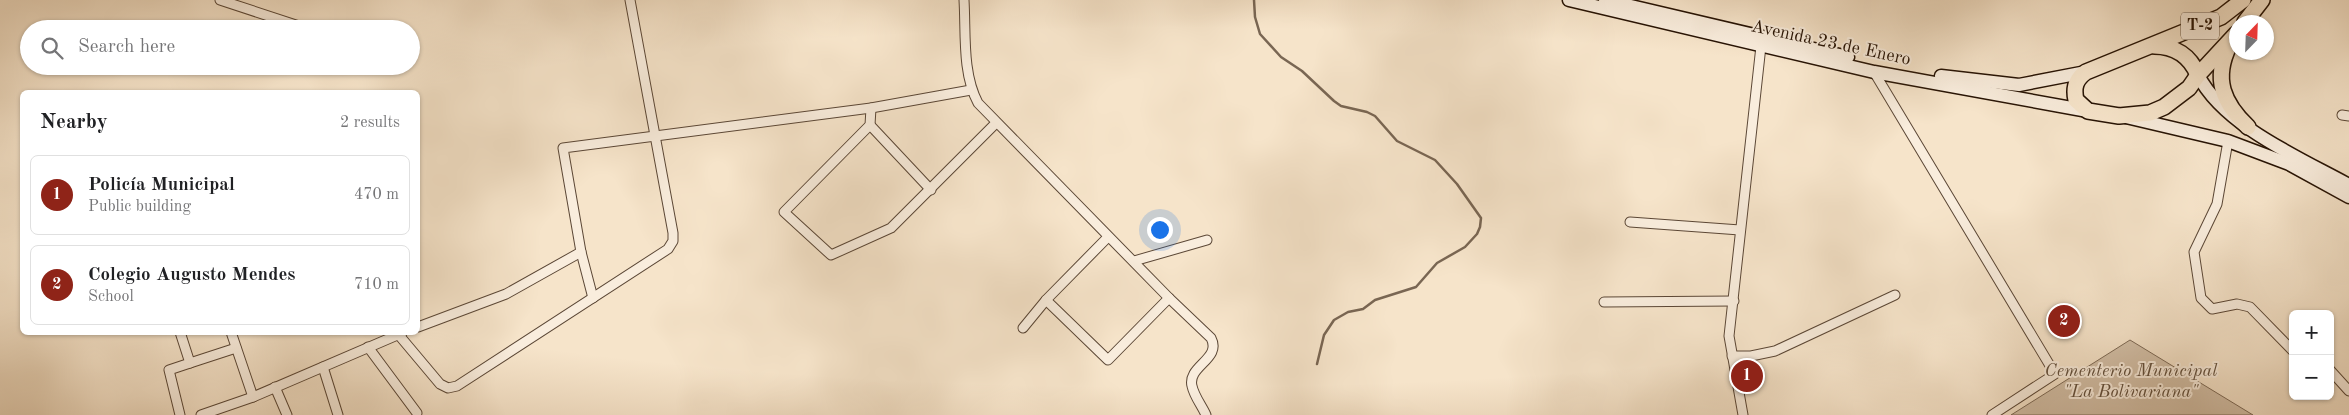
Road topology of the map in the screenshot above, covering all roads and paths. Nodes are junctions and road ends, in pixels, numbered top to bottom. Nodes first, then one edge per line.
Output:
1 (220, 0) edge
2 (630, 0) edge
3 (964, 0) edge
4 (1569, 0) edge
5 (1605, 0) edge
6 (2243, 0) edge
7 (2262, 0) edge
8 (2250, 15) edge
9 (281, 20) edge
10 (2229, 43) edge
11 (1760, 46) junction
12 (2153, 46) junction
13 (2229, 47) edge
14 (1874, 72) junction
15 (2086, 72) junction
16 (2198, 75) junction
17 (971, 90) junction
18 (871, 108) junction
19 (2088, 110) junction
20 (2119, 116) junction
21 (996, 123) junction
22 (870, 125) junction
23 (2248, 127) junction
24 (655, 135) junction
25 (2228, 141) junction
26 (2349, 185) edge
27 (931, 190) junction
28 (2349, 198) edge
29 (1630, 222) dead end
30 (1740, 230) junction
31 (1108, 237) junction
32 (1207, 240) dead end
33 (581, 252) junction
34 (1134, 261) junction
35 (1894, 295) dead end
36 (593, 298) junction
37 (1169, 298) junction
38 (1046, 300) junction
39 (1734, 301) junction
40 (1604, 302) dead end
41 (420, 326) edge
42 (1023, 328) dead end
43 (181, 335) edge
44 (232, 335) edge
45 (395, 335) edge
46 (402, 335) edge
47 (368, 347) junction
48 (2289, 347) edge
49 (236, 348) junction
50 (1732, 356) junction
51 (190, 363) junction
52 (323, 367) junction
53 (2334, 374) edge
54 (275, 387) junction
55 (2349, 391) edge
56 (253, 396) junction
57 (417, 413) dead end
58 (180, 415) edge
59 (201, 415) edge
60 (286, 415) edge
61 (338, 415) edge
62 (1206, 415) edge
63 (1743, 415) edge
64 (1992, 415) edge

1 - 9 street
2 - 24 street
3 - 17 street
4 - 11 main road, Avenida 23 de Enero / T-2
5 - 15 main road, Avenida 23 de Enero / T-2
6 - 12 highway, T-2
7 - 8 highway, T-2
10 - 16 highway, T-2
11 - 14 main road, Avenida 23 de Enero / T-2
11 - 30 street
12 - 15 highway, T-2
12 - 16 highway, T-2
13 - 23 highway, T-2
14 - 19 main road, Avenida 23 de Enero / T-2
14 - 64 street
15 - 19 highway
16 - 20 highway, T-2
16 - 23 main road
17 - 18 street
17 - 21 street
18 - 22 street
18 - 24 street
19 - 20 highway, T-2
20 - 25 main road
21 - 27 street
21 - 31 street
22 - 27 street
22 - 27 street
23 - 26 main road
24 - 33 street
24 - 36 street
25 - 28 main road
25 - 48 street
29 - 30 street
30 - 39 street
31 - 34 street
31 - 38 street
32 - 34 street
33 - 36 street
33 - 41 street
34 - 37 street
35 - 50 street
36 - 46 street
37 - 38 street
37 - 62 street
38 - 42 street
39 - 40 street
39 - 50 street
43 - 51 street
44 - 49 street
45 - 47 street
47 - 52 street
47 - 57 street
49 - 51 street
49 - 56 street
50 - 63 street
51 - 58 street
52 - 54 street
52 - 61 street
53 - 55 street
54 - 56 street
54 - 60 street
56 - 59 street

